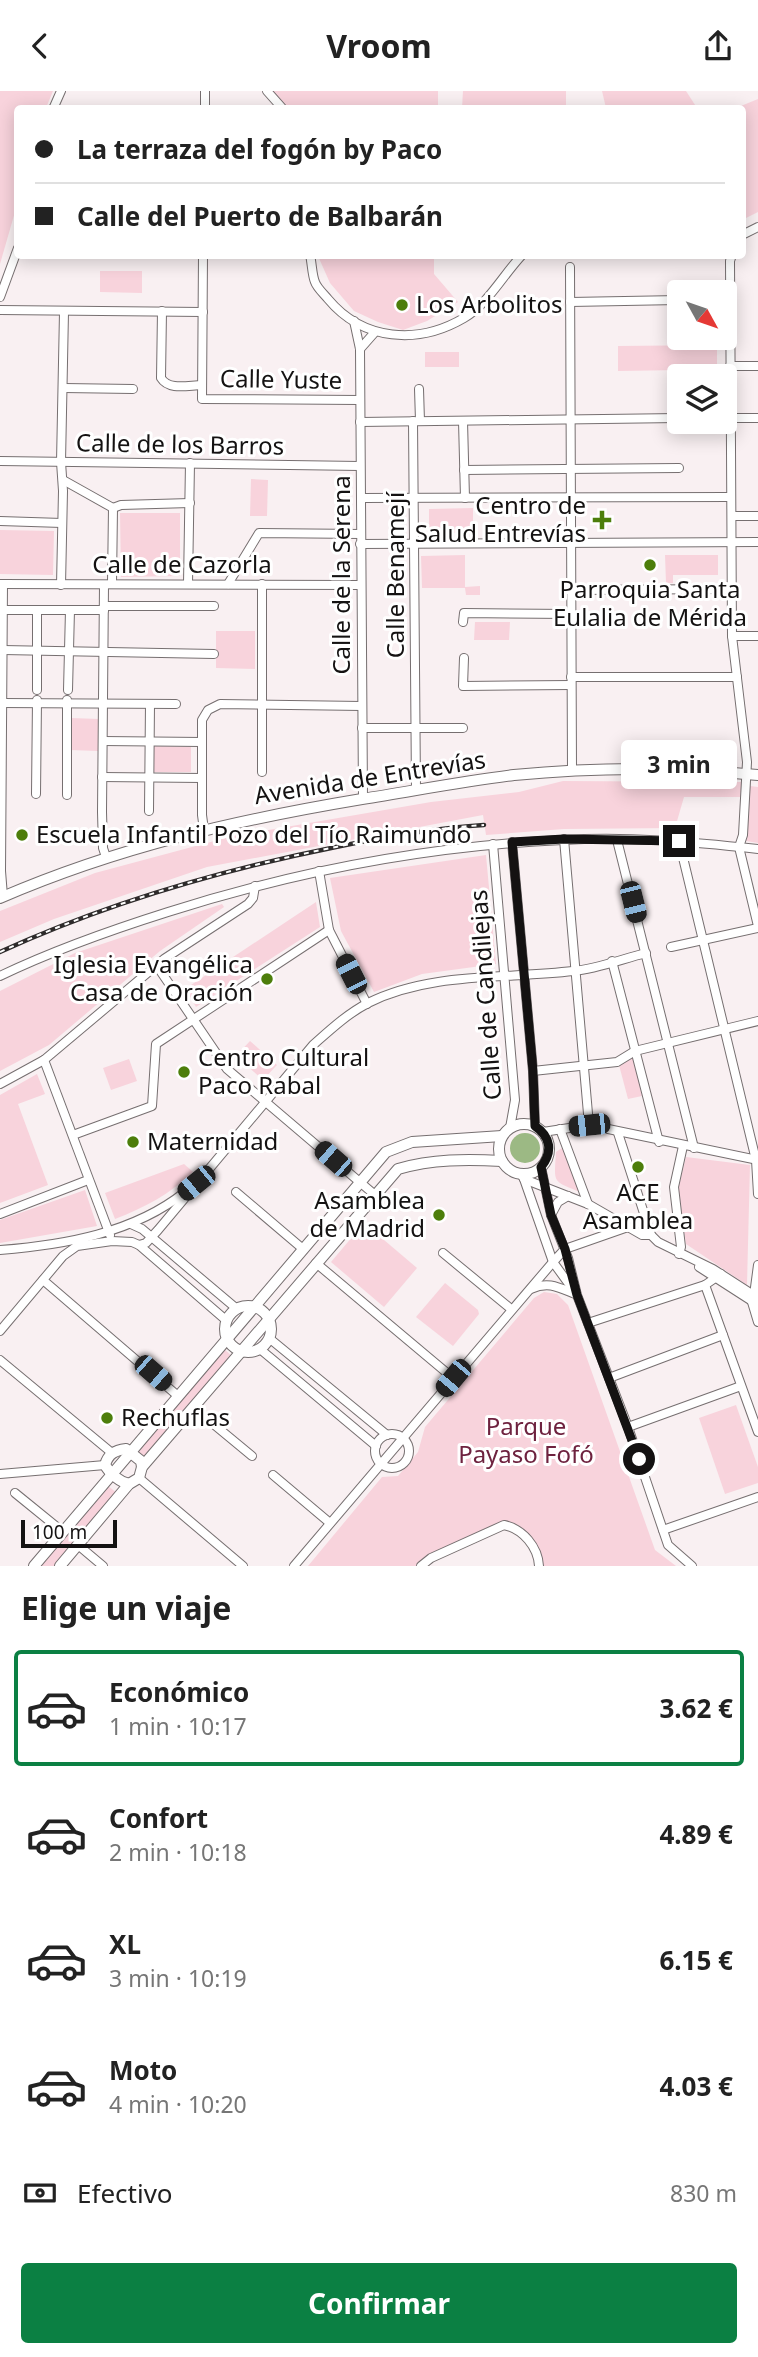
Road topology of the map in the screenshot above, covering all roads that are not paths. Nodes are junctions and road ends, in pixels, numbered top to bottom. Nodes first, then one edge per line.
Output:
1 (267, 91) edge
2 (280, 105) edge
3 (14, 259) edge
4 (203, 259) edge
5 (311, 259) edge
6 (519, 259) edge
7 (730, 259) edge
8 (570, 267) dead end
9 (728, 280) edge
10 (0, 297) edge
11 (667, 300) edge
12 (570, 302) junction
13 (0, 310) edge
14 (162, 311) junction
15 (64, 312) junction
16 (203, 313) junction
17 (354, 321) junction
18 (376, 332) junction
19 (360, 349) junction
20 (737, 366) edge
21 (758, 366) edge
22 (202, 385) junction
23 (64, 388) junction
24 (133, 389) dead end
25 (419, 389) dead end
26 (360, 400) junction
27 (667, 418) edge
28 (737, 418) edge
29 (758, 418) edge
30 (570, 420) junction
31 (417, 421) junction
32 (463, 421) junction
33 (360, 422) junction
34 (728, 434) edge
35 (0, 461) edge
36 (61, 462) junction
37 (190, 463) junction
38 (360, 466) junction
39 (679, 468) dead end
40 (570, 469) junction
41 (464, 470) junction
42 (63, 480) junction
43 (731, 496) junction
44 (570, 497) junction
45 (361, 498) junction
46 (415, 498) junction
47 (465, 498) junction
48 (190, 503) junction
49 (113, 508) junction
50 (732, 516) junction
51 (758, 516) edge
52 (0, 521) edge
53 (62, 523) junction
54 (361, 534) junction
55 (758, 542) edge
56 (732, 543) junction
57 (360, 544) junction
58 (570, 544) junction
59 (416, 545) junction
60 (2, 584) edge
61 (108, 584) junction
62 (188, 584) junction
63 (229, 584) junction
64 (262, 584) junction
65 (61, 585) junction
66 (360, 585) junction
67 (570, 590) junction
68 (732, 590) junction
69 (214, 606) dead end
70 (104, 608) junction
71 (3, 610) junction
72 (37, 610) junction
73 (70, 610) junction
74 (570, 614) junction
75 (463, 622) dead end
76 (732, 636) junction
77 (758, 636) edge
78 (3, 650) junction
79 (68, 651) junction
80 (37, 652) junction
81 (104, 653) junction
82 (214, 654) dead end
83 (464, 658) dead end
84 (737, 677) junction
85 (1, 680) edge
86 (571, 681) junction
87 (37, 689) dead end
88 (68, 690) dead end
89 (37, 702) junction
90 (2, 703) junction
91 (67, 703) junction
92 (150, 704) junction
93 (176, 704) dead end
94 (103, 705) junction
95 (262, 705) junction
96 (362, 706) junction
97 (362, 728) junction
98 (463, 728) dead end
99 (416, 729) junction
100 (103, 741) junction
101 (149, 742) junction
102 (202, 742) junction
103 (572, 770) junction
104 (262, 772) dead end
105 (747, 774) junction
106 (758, 775) edge
107 (102, 777) junction
108 (149, 778) junction
109 (202, 778) junction
110 (1, 779) edge
111 (416, 790) junction
112 (36, 794) dead end
113 (67, 795) dead end
114 (363, 799) junction
115 (149, 811) dead end
116 (204, 830) junction
117 (1, 831) edge
118 (564, 839) junction
119 (617, 841) junction
120 (679, 841) junction
121 (512, 842) junction
122 (493, 843) junction
123 (739, 847) junction
124 (758, 849) edge
125 (513, 855) junction
126 (106, 857) junction
127 (495, 858) junction
128 (319, 871) junction
129 (255, 886) junction
130 (2, 897) edge
131 (758, 927) edge
132 (329, 930) junction
133 (703, 940) junction
134 (671, 947) dead end
135 (646, 953) junction
136 (612, 961) junction
137 (156, 966) junction
138 (576, 971) junction
139 (524, 974) junction
140 (0, 976) edge
141 (506, 977) junction
142 (367, 1004) junction
143 (194, 1020) junction
144 (758, 1021) edge
145 (724, 1029) junction
146 (667, 1043) junction
147 (635, 1051) junction
148 (44, 1060) junction
149 (584, 1066) junction
150 (533, 1071) junction
151 (0, 1084) edge
152 (265, 1101) junction
153 (589, 1125) junction
154 (539, 1129) junction
155 (560, 1129) junction
156 (506, 1132) junction
157 (618, 1133) junction
158 (73, 1135) junction
159 (659, 1142) junction
160 (683, 1146) junction
161 (694, 1148) junction
162 (757, 1160) edge
163 (502, 1161) junction
164 (541, 1167) junction
165 (523, 1177) junction
166 (88, 1180) junction
167 (359, 1181) junction
168 (196, 1183) junction
169 (547, 1187) junction
170 (236, 1192) dead end
171 (758, 1193) edge
172 (375, 1195) junction
173 (568, 1196) junction
174 (587, 1204) junction
175 (0, 1214) edge
176 (551, 1215) junction
177 (131, 1224) junction
178 (628, 1227) junction
179 (108, 1231) junction
180 (651, 1235) junction
181 (152, 1237) junction
182 (112, 1241) junction
183 (57, 1242) junction
184 (139, 1245) junction
185 (0, 1249) edge
186 (303, 1249) junction
187 (565, 1249) junction
188 (443, 1252) dead end
189 (679, 1254) junction
190 (63, 1256) junction
191 (316, 1262) junction
192 (553, 1262) junction
193 (758, 1265) edge
194 (718, 1276) junction
195 (43, 1280) junction
196 (705, 1285) junction
197 (527, 1291) junction
198 (577, 1295) junction
199 (756, 1300) edge
200 (254, 1307) junction
201 (237, 1309) junction
202 (511, 1309) junction
203 (269, 1319) junction
204 (227, 1321) junction
205 (758, 1322) edge
206 (588, 1324) junction
207 (0, 1331) edge
208 (723, 1335) junction
209 (269, 1338) junction
210 (227, 1339) junction
211 (260, 1349) junction
212 (243, 1351) junction
213 (0, 1360) edge
214 (453, 1378) junction
215 (609, 1378) junction
216 (741, 1387) junction
217 (178, 1396) junction
218 (194, 1408) junction
219 (628, 1427) junction
220 (758, 1432) edge
221 (387, 1435) junction
222 (403, 1438) junction
223 (376, 1446) junction
224 (112, 1453) junction
225 (131, 1453) junction
226 (251, 1456) dead end
227 (381, 1463) junction
228 (105, 1465) junction
229 (0, 1474) edge
230 (113, 1474) junction
231 (273, 1475) dead end
232 (137, 1476) junction
233 (15, 1493) dead end
234 (758, 1497) edge
235 (330, 1523) junction
236 (663, 1530) junction
237 (63, 1532) junction
238 (78, 1545) junction
239 (433, 1562) edge
240 (34, 1566) edge
241 (60, 1566) edge
242 (103, 1566) edge
243 (243, 1566) edge
244 (294, 1566) edge
245 (421, 1566) edge
246 (540, 1566) edge
247 (692, 1566) edge

1 - 2 street
3 - 10 street
4 - 16 street
5 - 17 street
6 - 18 street
7 - 9 street
8 - 12 street
11 - 12 street
12 - 30 street
13 - 15 street
14 - 15 street
14 - 16 street
14 - 22 street
15 - 23 street
16 - 22 street
17 - 18 street
17 - 19 street, Calle de la Serena
18 - 19 street
19 - 26 street, Calle de la Serena
20 - 21 street
22 - 26 street, Calle Yuste
23 - 24 street
23 - 36 street
25 - 31 street, Calle Benamejí
26 - 33 street, Calle de la Serena
27 - 30 street
28 - 29 street
30 - 32 street
30 - 40 street
31 - 32 street
31 - 33 street
31 - 46 street, Calle Benamejí
32 - 41 street
33 - 38 street, Calle de la Serena
34 - 43 street
35 - 36 street, Calle de los Barros
36 - 37 street, Calle de los Barros
36 - 42 street
37 - 38 street, Calle de los Barros
37 - 48 street
38 - 45 street, Calle de la Serena
39 - 40 street
40 - 41 street
40 - 44 street
41 - 47 street
42 - 49 street
42 - 53 street
43 - 44 street
43 - 50 street
44 - 47 street
44 - 58 street
45 - 46 street
45 - 54 street, Calle de la Serena
46 - 47 street
46 - 59 street, Calle Benamejí
48 - 49 street
48 - 62 street
49 - 61 street
50 - 51 street
50 - 56 street
52 - 53 street
53 - 65 street
54 - 57 street, Calle de la Serena
54 - 63 street
55 - 56 street
56 - 58 street
56 - 68 street
57 - 59 street
57 - 66 street, Calle de la Serena
58 - 59 street
58 - 67 street
59 - 99 street, Calle Benamejí
60 - 65 street, Calle de Cazorla
60 - 71 street
61 - 62 street, Calle de Cazorla
61 - 65 street, Calle de Cazorla
61 - 70 street
62 - 63 street, Calle de Cazorla
63 - 64 street, Calle de Cazorla
64 - 66 street, Calle de Cazorla
64 - 95 street
66 - 96 street, Calle de la Serena
67 - 68 street
67 - 74 street
68 - 76 street
69 - 70 street
70 - 73 street
70 - 81 street
71 - 72 street
71 - 78 street
72 - 73 street
72 - 80 street
73 - 79 street
74 - 75 street
74 - 86 street
76 - 77 street
76 - 84 street
78 - 80 street
78 - 85 street
79 - 80 street
79 - 81 street
79 - 88 street
80 - 87 street
81 - 82 street
81 - 94 street
83 - 86 street
84 - 86 street
84 - 105 street
85 - 90 street
86 - 103 street
89 - 90 street
89 - 91 street
89 - 112 street
90 - 110 street
91 - 94 street
91 - 113 street
92 - 93 street
92 - 94 street
92 - 101 street
94 - 100 street
95 - 96 street
95 - 102 street
95 - 104 street
96 - 97 street, Calle de la Serena
97 - 99 street
97 - 114 street, Calle de la Serena
98 - 99 street
99 - 111 street, Calle Benamejí
100 - 101 street
100 - 107 street
101 - 102 street
101 - 108 street
102 - 109 street
103 - 105 main road, Avenida de Entrevías
103 - 111 main road, Avenida de Entrevías
105 - 106 main road, Avenida de Entrevías
105 - 123 street
107 - 108 street
107 - 126 street
108 - 109 street
108 - 115 street
109 - 116 street
110 - 117 street
111 - 114 main road, Avenida de Entrevías
114 - 116 main road, Avenida de Entrevías
116 - 126 main road, Avenida de Entrevías
117 - 130 street
118 - 119 street
118 - 121 street
118 - 138 street
119 - 120 street
119 - 135 street
120 - 123 street
120 - 133 street
121 - 122 street
121 - 125 street, Calle de Candilejas
122 - 127 street, Calle de Candilejas
122 - 128 street
123 - 124 street
123 - 131 street
125 - 127 street, Calle de Candilejas
125 - 139 street, Calle de Candilejas
126 - 130 main road, Avenida de Entrevías
127 - 141 street, Calle de Candilejas
128 - 129 street
128 - 132 street
129 - 137 street
129 - 140 street
131 - 133 street
132 - 142 street
132 - 143 street
133 - 134 street
133 - 145 street
135 - 136 street
135 - 146 street
136 - 138 street
136 - 147 street
137 - 143 street
137 - 148 street
138 - 139 street
138 - 149 street
139 - 141 street
139 - 150 street, Calle de Candilejas
141 - 142 street
141 - 156 street, Calle de Candilejas
142 - 152 street
143 - 152 street
143 - 158 street
144 - 145 street
145 - 146 street
145 - 162 street
146 - 147 street
146 - 161 street
147 - 149 street
147 - 159 street
148 - 151 street
148 - 158 street
149 - 150 street
149 - 153 street
150 - 154 street, Calle de Candilejas
152 - 167 street
152 - 168 street
153 - 155 street
153 - 157 street
154 - 155 street
154 - 156 main road
154 - 164 main road
155 - 174 street
156 - 163 main road
156 - 167 main road
157 - 159 street
157 - 180 street
158 - 166 street
159 - 160 street
160 - 161 street
160 - 189 street
161 - 162 street
162 - 171 street
163 - 165 main road
163 - 172 main road
164 - 165 main road
164 - 169 street
165 - 169 street
165 - 192 street
166 - 175 street
166 - 179 street
167 - 172 street
167 - 186 main road
168 - 177 street
168 - 181 street
169 - 173 street
169 - 176 street
170 - 186 street
172 - 191 main road
173 - 174 street
173 - 176 street
174 - 178 street
176 - 187 street
177 - 179 street
177 - 181 street
178 - 180 street
178 - 187 street
179 - 182 street
179 - 183 street
180 - 189 street
181 - 184 street
181 - 201 street
182 - 184 street
182 - 190 street
183 - 185 street
183 - 190 street
184 - 204 street
186 - 200 main road
187 - 192 street
187 - 198 street
188 - 202 street
189 - 194 street
190 - 195 street
191 - 203 main road
191 - 214 street
192 - 197 street
192 - 198 street
193 - 199 street
194 - 196 street
194 - 199 street
194 - 199 street
195 - 207 street
195 - 217 street
196 - 206 street
196 - 208 street
197 - 198 street
197 - 202 street
198 - 206 street
199 - 205 street
200 - 201 main road
200 - 203 main road
200 - 210 main road
201 - 204 main road
202 - 214 street
203 - 209 main road
203 - 212 main road
204 - 210 main road
206 - 215 street
208 - 215 street
208 - 216 street
209 - 211 main road
209 - 221 street
210 - 212 main road
210 - 217 main road
211 - 212 main road
211 - 223 street
212 - 218 main road
213 - 224 street
214 - 222 street
215 - 219 street
216 - 219 street
216 - 220 street
217 - 225 main road
218 - 226 street
218 - 232 main road
219 - 236 street
221 - 222 street
221 - 223 street
222 - 227 street
222 - 227 street
223 - 227 street
224 - 225 main road
224 - 228 main road
225 - 230 main road
225 - 232 main road
227 - 235 street
228 - 229 street
228 - 230 main road
230 - 232 main road
230 - 237 main road
231 - 235 street
232 - 238 main road
232 - 243 street
233 - 237 street
234 - 236 street
235 - 244 street
236 - 247 street
237 - 240 main road
238 - 241 main road
238 - 242 street
239 - 245 street
239 - 246 street

